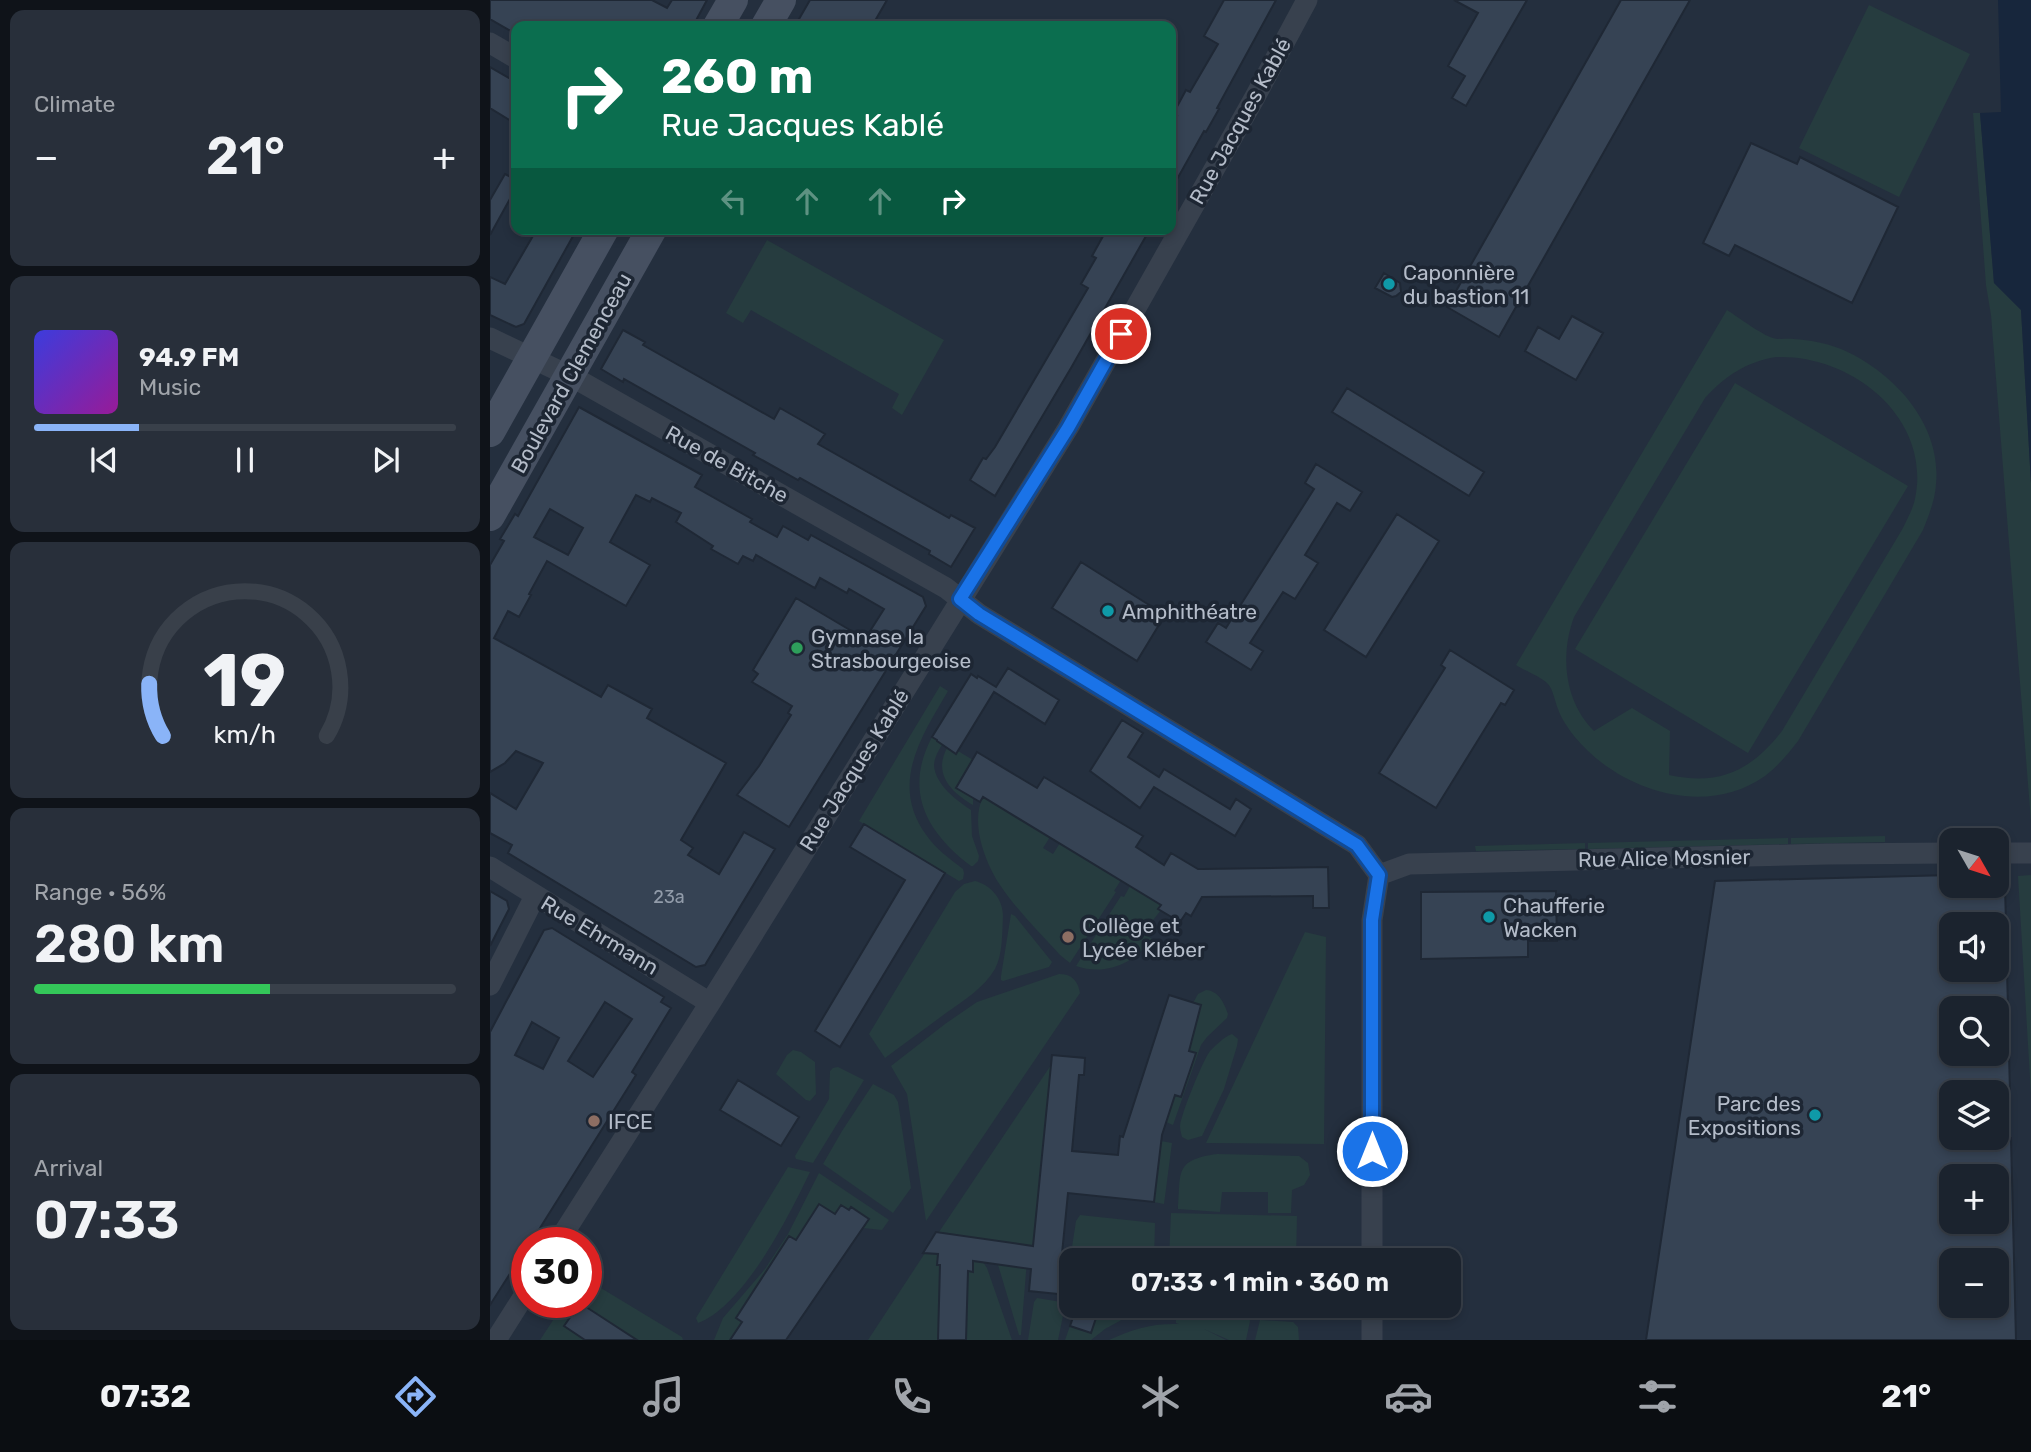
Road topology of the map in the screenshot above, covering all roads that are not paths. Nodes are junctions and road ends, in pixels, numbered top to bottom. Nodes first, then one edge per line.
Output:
1 (733, 0) edge
2 (781, 0) edge
3 (1307, 0) edge
4 (721, 21) edge
5 (769, 21) edge
6 (490, 43) edge
7 (511, 55) edge
8 (601, 235) edge
9 (649, 235) edge
10 (490, 338) edge
11 (532, 357) junction
12 (569, 376) junction
13 (490, 432) edge
14 (490, 516) edge
15 (960, 599) junction
16 (1939, 853) edge
17 (2009, 853) edge
18 (2031, 853) edge
19 (490, 867) edge
20 (1379, 875) junction
21 (535, 895) junction
22 (490, 985) edge
23 (710, 1003) junction
24 (568, 1227) edge
25 (1372, 1248) edge
26 (511, 1316) edge
27 (1372, 1318) edge
28 (496, 1340) edge
29 (1372, 1340) edge

1 - 4 street
2 - 5 street
3 - 15 street, Rue Jacques Kablé
6 - 7 street
8 - 11 street, Boulevard Clemenceau
9 - 12 street, Boulevard Clemenceau
10 - 11 street, Rue de Bitche
11 - 12 street, Rue de Bitche
11 - 13 street, Boulevard Clemenceau
12 - 14 street, Boulevard Clemenceau
12 - 15 street, Rue de Bitche
15 - 20 street, Rue de Bitche
15 - 23 street, Rue Jacques Kablé
16 - 20 street, Rue Alice Mosnier
17 - 18 street
19 - 21 street, Rue Ehrmann
20 - 25 street
21 - 22 street
21 - 23 street, Rue Ehrmann
23 - 24 street, Rue Jacques Kablé
26 - 28 street
27 - 29 street

